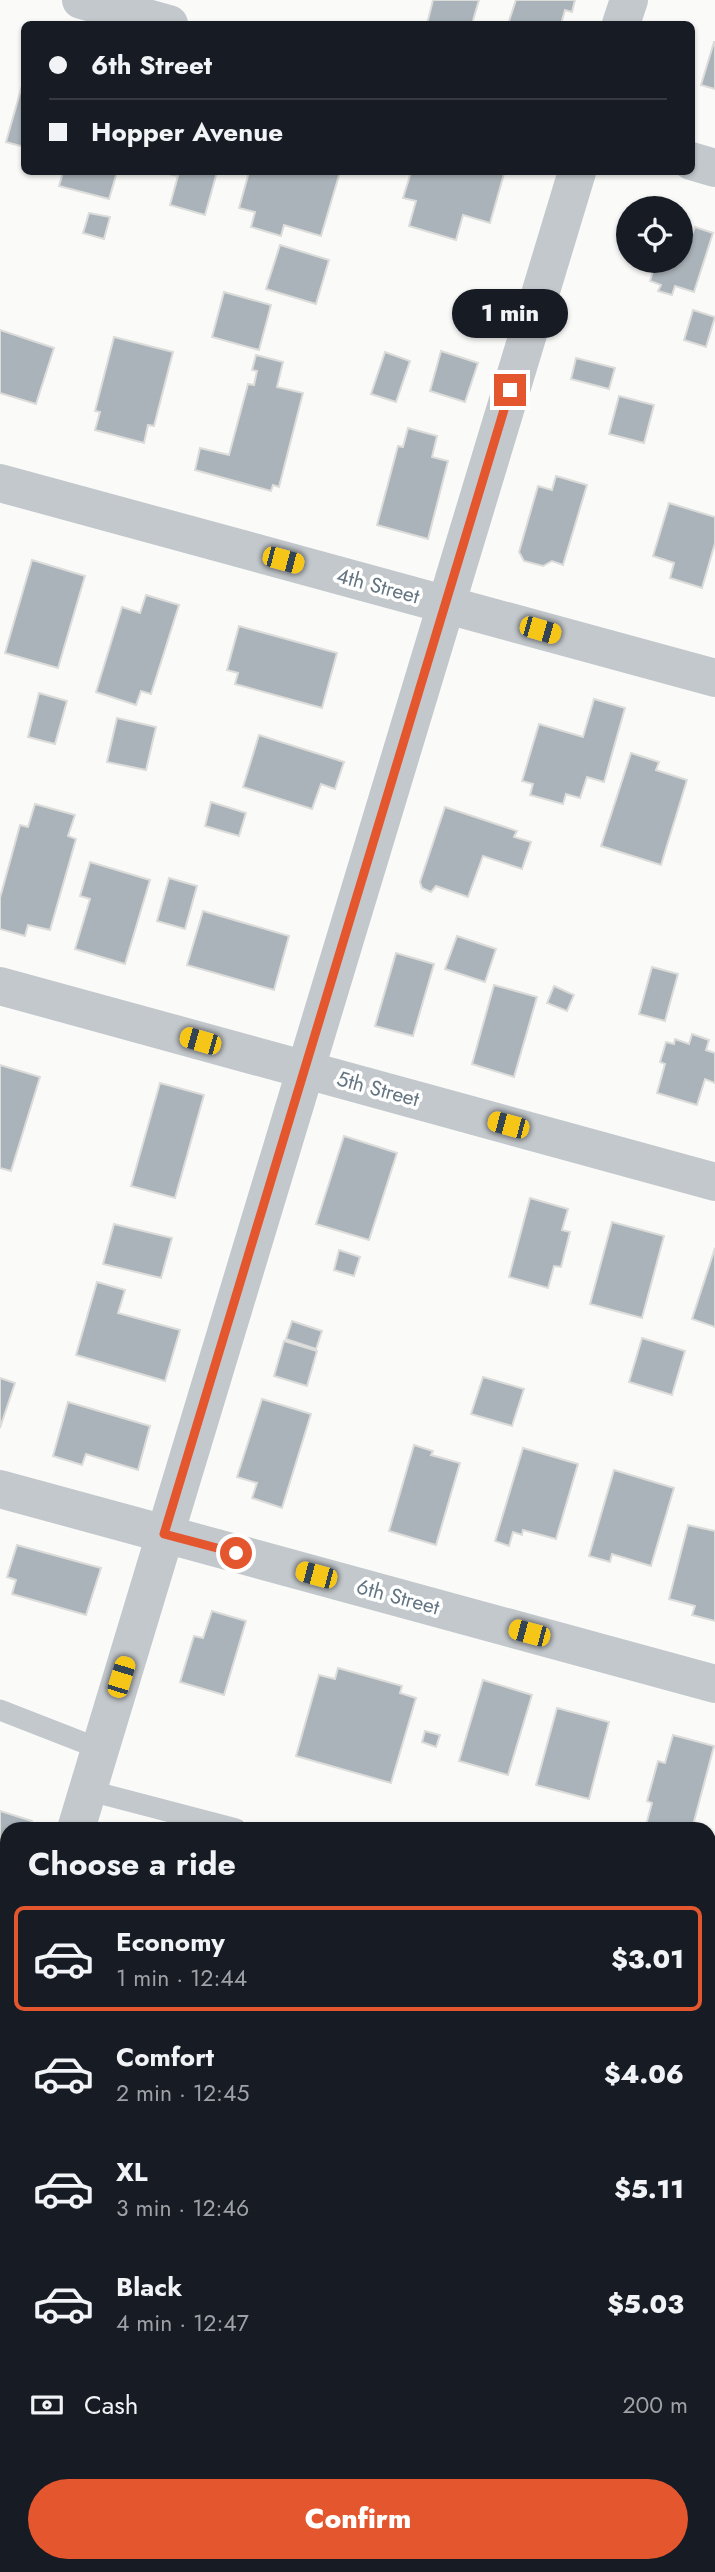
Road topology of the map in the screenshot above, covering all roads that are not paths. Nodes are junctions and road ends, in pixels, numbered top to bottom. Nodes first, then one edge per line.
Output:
1 (81, 0) edge
2 (629, 0) edge
3 (158, 21) edge
4 (622, 21) edge
5 (695, 162) edge
6 (715, 168) edge
7 (576, 175) edge
8 (0, 483) edge
9 (446, 605) junction
10 (715, 678) edge
11 (0, 986) edge
12 (305, 1070) junction
13 (715, 1182) edge
14 (0, 1489) edge
15 (164, 1534) junction
16 (715, 1684) edge
17 (0, 1710) edge
18 (100, 1749) junction
19 (87, 1790) junction
20 (78, 1822) edge
21 (204, 1822) edge

1 - 3 street
2 - 4 street
5 - 6 street
7 - 9 street
8 - 9 street, 4th Street
9 - 10 street, 4th Street
9 - 12 street
11 - 12 street, 5th Street
12 - 13 street, 5th Street
12 - 15 street
14 - 15 street, 6th Street
15 - 16 street, 6th Street
15 - 18 street
17 - 18 lane
18 - 19 street
19 - 20 street
19 - 21 lane

